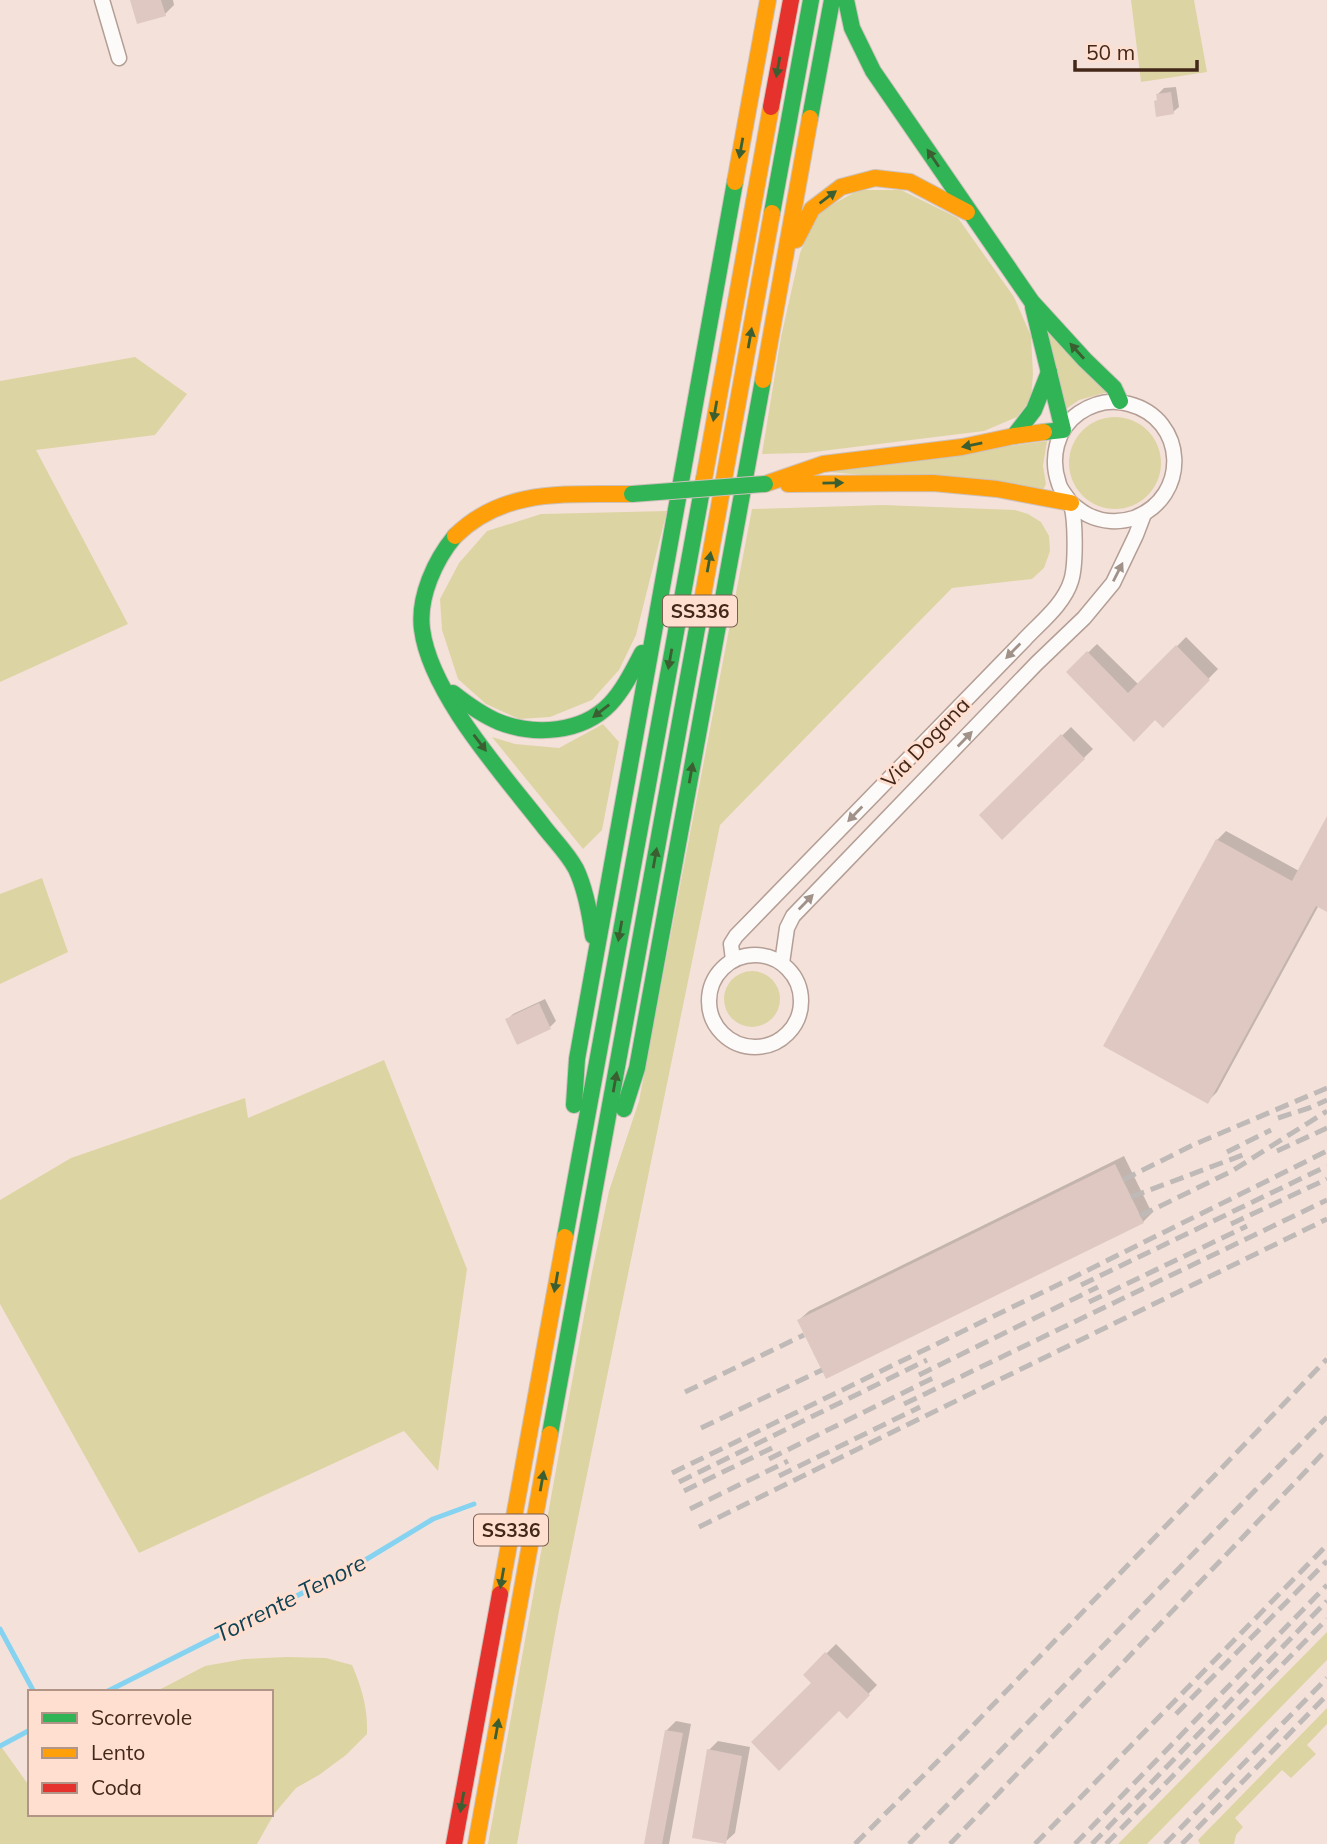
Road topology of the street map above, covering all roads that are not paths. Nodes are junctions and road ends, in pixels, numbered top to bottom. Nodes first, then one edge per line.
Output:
1 (102, 0) edge
2 (760, 0) edge
3 (768, 0) edge
4 (791, 0) edge
5 (811, 0) edge
6 (832, 0) edge
7 (846, 0) edge
8 (757, 57) junction
9 (119, 58) dead end
10 (972, 214) junction
11 (1032, 302) junction
12 (763, 372) junction
13 (1049, 372) junction
14 (1120, 401) junction
15 (1063, 430) junction
16 (1014, 436) junction
17 (765, 484) junction
18 (1071, 503) junction
19 (1144, 514) junction
20 (652, 635) junction
21 (443, 686) junction
22 (596, 953) junction
23 (733, 960) junction
24 (782, 963) junction
25 (568, 1215) junction
26 (590, 1221) junction
27 (454, 1844) edge
28 (476, 1844) edge

1 - 9 street
2 - 8 highway
3 - 8 highway
4 -> 25 highway, SS336
26 -> 5 highway, SS336
6 - 12 highway
10 -> 7 highway
8 -> 20 highway
10 - 11 highway
12 -> 10 highway
11 - 13 highway
14 -> 11 highway
26 -> 12 highway
13 - 15 highway
13 - 16 highway
14 - 15 street
14 - 19 street
15 - 16 highway
15 - 18 street
16 -> 17 highway
17 -> 18 highway
17 - 21 highway, bridge
18 - 19 street
18 -> 23 street, Via Dogana
24 -> 19 street, Via Dogana
20 -> 21 highway
20 - 22 highway
21 -> 22 highway
22 - 25 highway
23 - 24 street
23 - 24 street, Via Dogana
25 -> 27 highway, SS336
28 -> 26 highway, SS336

